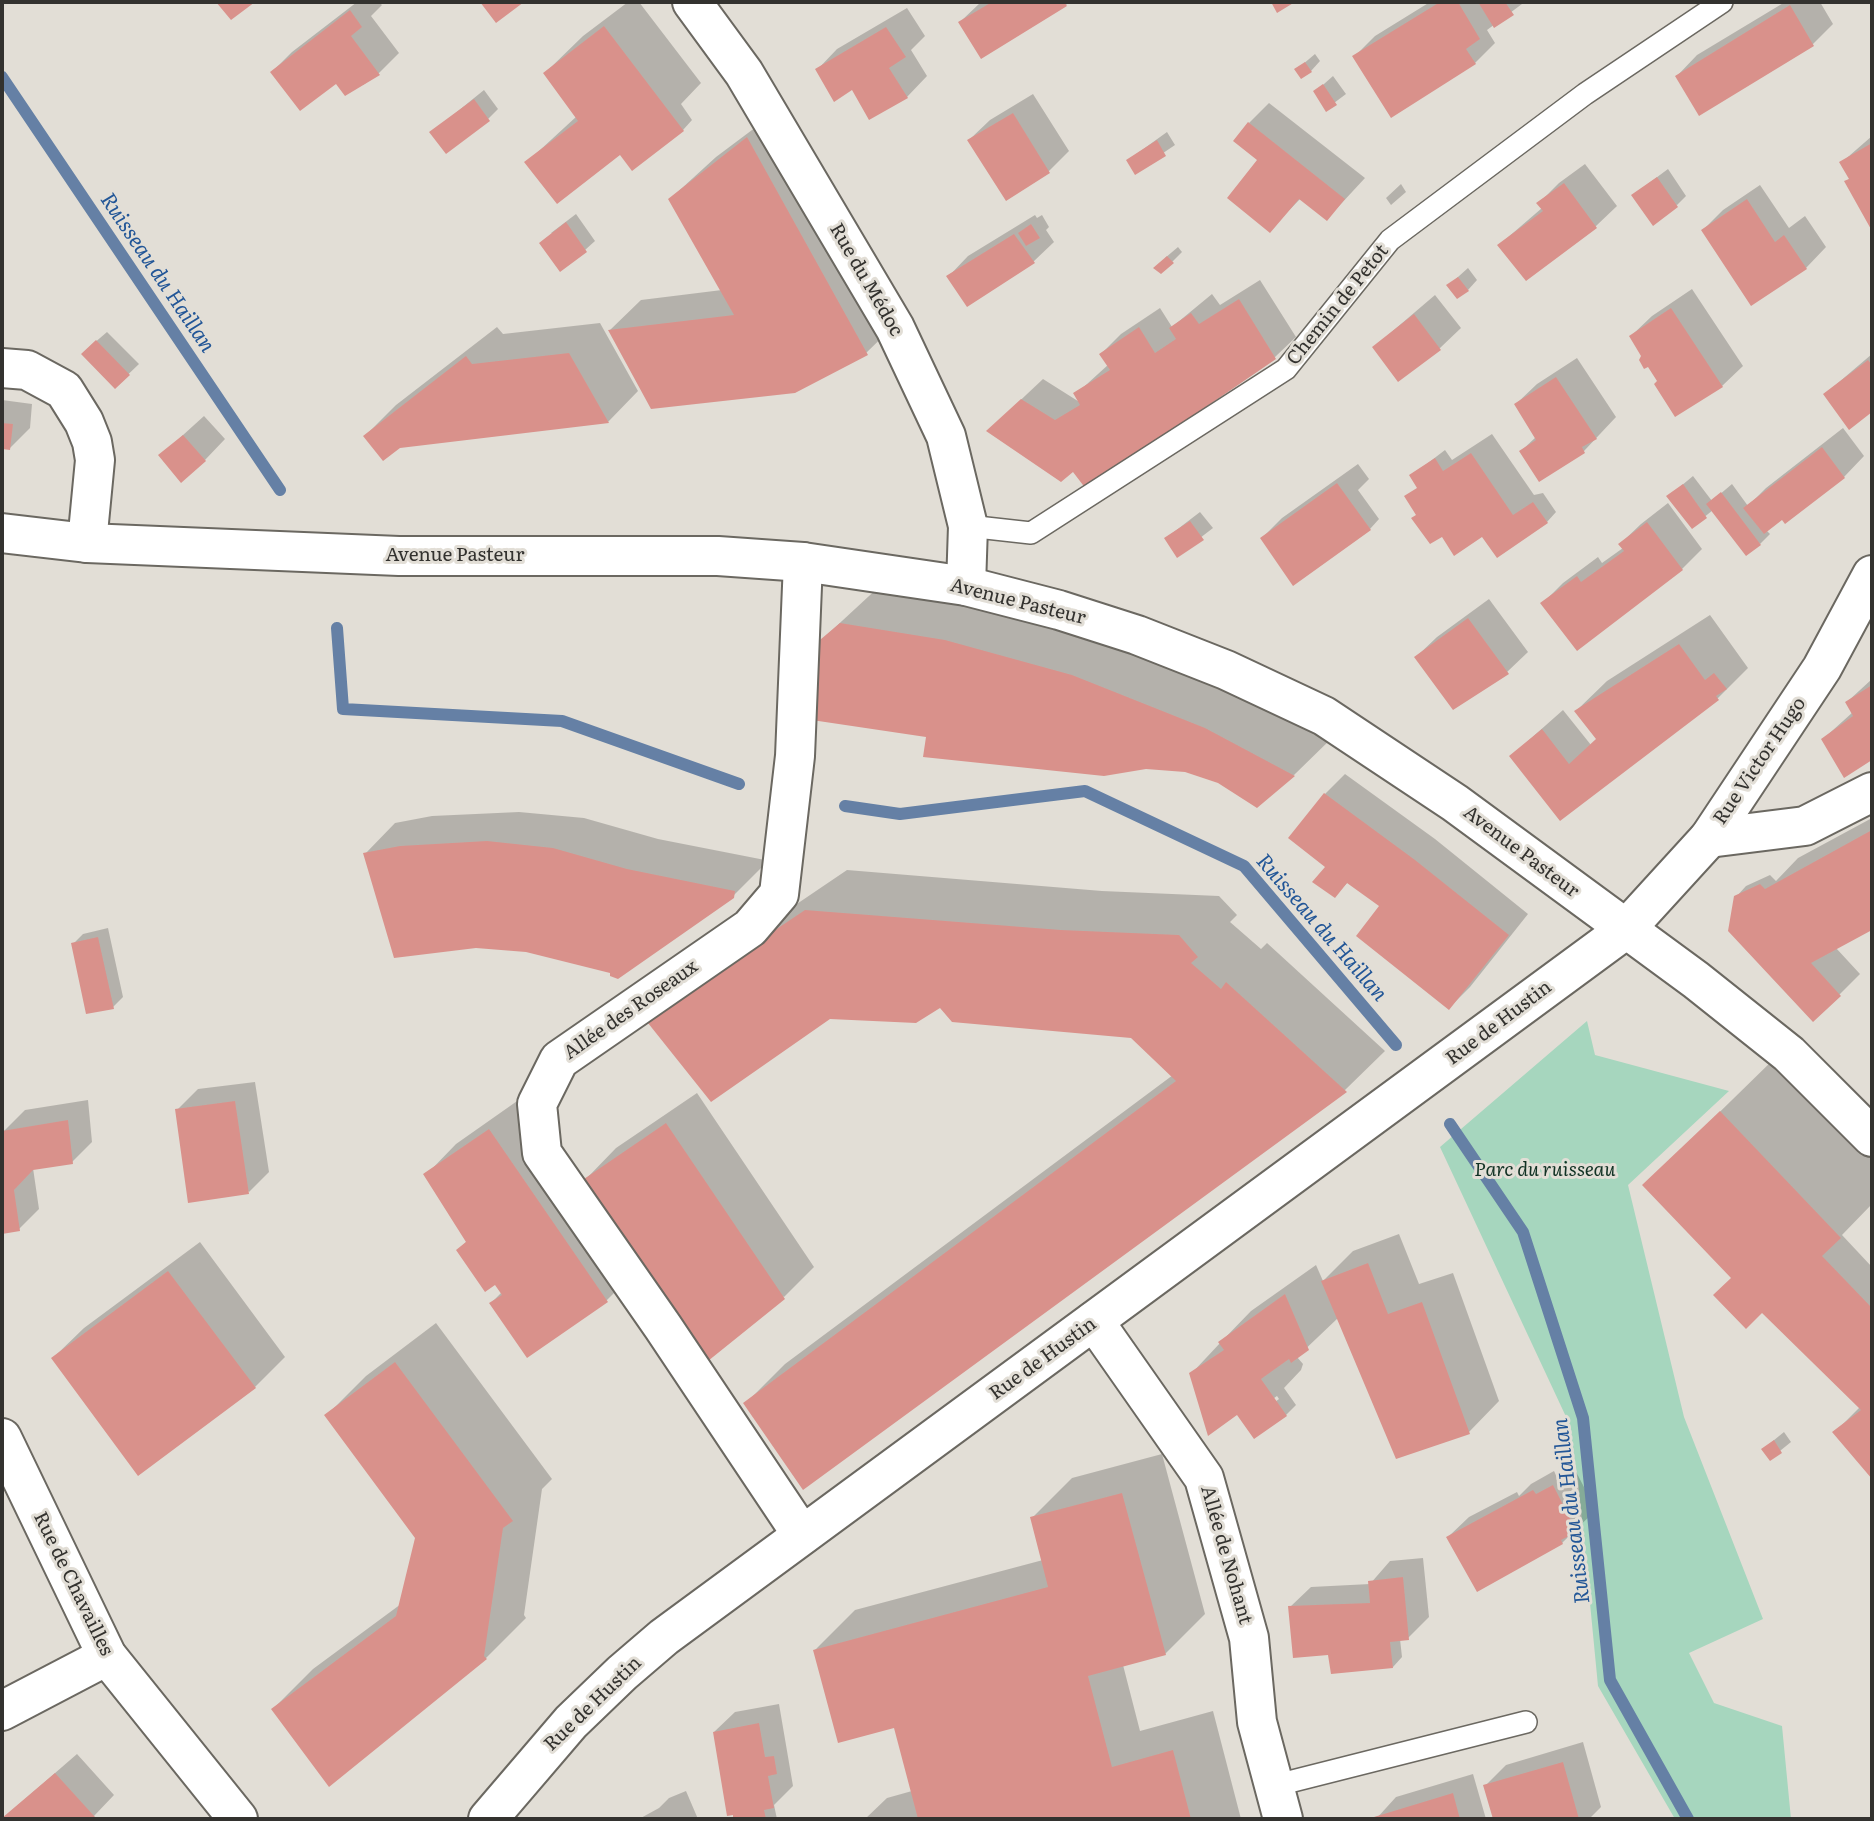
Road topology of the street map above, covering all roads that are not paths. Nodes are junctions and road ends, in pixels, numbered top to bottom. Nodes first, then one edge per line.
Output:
1 (692, 2) edge
2 (1722, 2) edge
3 (2, 368) edge
4 (968, 526) junction
5 (2, 533) edge
6 (87, 543) junction
7 (803, 562) junction
8 (1872, 575) edge
9 (966, 586) junction
10 (1872, 792) edge
11 (1709, 838) junction
12 (1625, 930) junction
13 (1872, 1138) edge
14 (1094, 1321) junction
15 (2, 1438) edge
16 (802, 1535) junction
17 (107, 1656) junction
18 (2, 1711) edge
19 (1526, 1723) dead end
20 (1278, 1803) edge
21 (237, 1819) edge
22 (488, 1819) edge

1 - 4 street, Rue du Médoc
2 - 4 lane, Chemin de Petot
3 - 6 street
4 - 9 street, Rue du Médoc
5 - 6 street, Avenue Pasteur
6 - 7 street, Avenue Pasteur
7 - 9 street, Avenue Pasteur
7 - 16 street, Allée des Roseaux
8 - 11 street, Rue Victor Hugo
9 - 12 street, Avenue Pasteur
10 - 11 street
11 - 12 street, Rue Victor Hugo
12 - 13 street, Avenue Pasteur
12 - 14 street, Rue de Hustin
14 - 16 street, Rue de Hustin
14 - 20 street, Allée de Nohant
15 - 17 street, Rue de Chavailles
16 - 22 street, Rue de Hustin
17 - 18 street
17 - 21 street, Rue de Chavailles
19 - 20 lane

